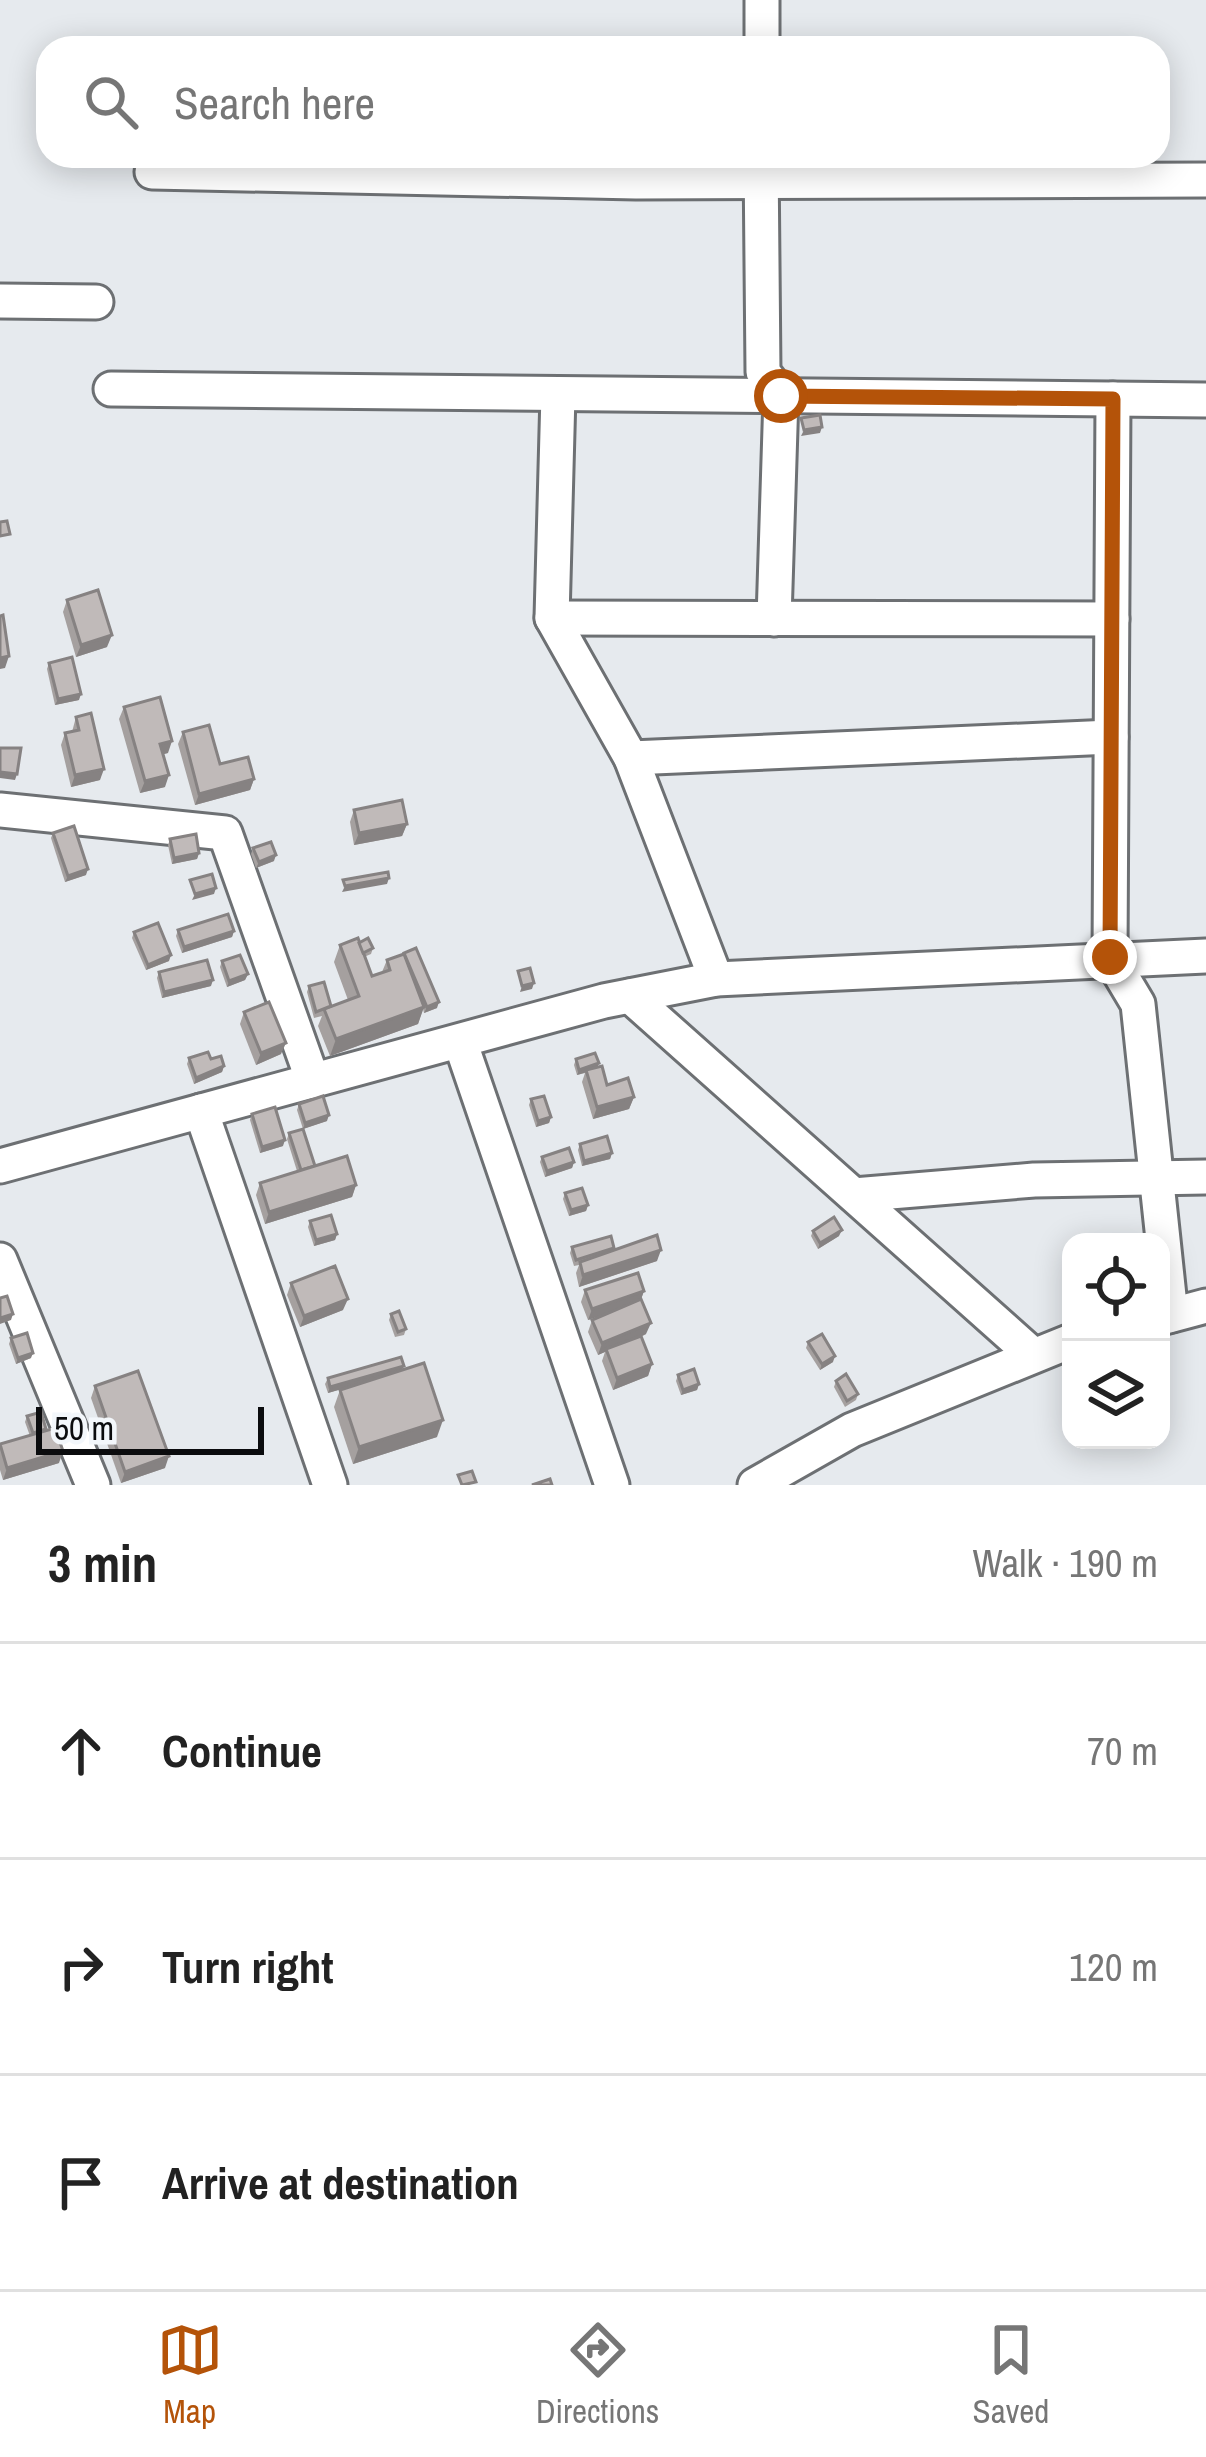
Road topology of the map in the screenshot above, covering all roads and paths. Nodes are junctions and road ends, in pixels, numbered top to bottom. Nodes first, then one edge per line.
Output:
1 (762, 0) edge
2 (762, 36) edge
3 (761, 169) edge
4 (152, 172) dead end
5 (1206, 180) edge
6 (0, 302) edge
7 (96, 302) dead end
8 (111, 389) dead end
9 (558, 394) junction
10 (781, 396) junction
11 (1113, 399) junction
12 (1206, 400) edge
13 (552, 618) junction
14 (774, 619) junction
15 (1112, 620) junction
16 (1111, 737) junction
17 (631, 758) junction
18 (0, 811) edge
19 (1206, 956) edge
20 (1110, 957) junction
21 (716, 979) junction
22 (630, 996) junction
23 (461, 1044) junction
24 (313, 1081) junction
25 (201, 1112) junction
26 (0, 1166) edge
27 (1206, 1177) edge
28 (1158, 1178) junction
29 (854, 1196) junction
30 (1161, 1233) edge
31 (0, 1260) edge
32 (1206, 1306) edge
33 (1170, 1315) edge
34 (1062, 1344) edge
35 (1033, 1355) junction
36 (93, 1485) edge
37 (330, 1485) edge
38 (612, 1485) edge
39 (755, 1485) edge

1 - 2 street
3 - 4 street
3 - 5 street
3 - 10 street
6 - 7 street
8 - 9 street
9 - 10 street
9 - 13 street
10 - 11 street
10 - 14 street
11 - 12 street
11 - 15 street
13 - 14 street
13 - 17 street
14 - 15 street
15 - 16 street
16 - 17 street
16 - 20 street
17 - 21 street
18 - 24 street
19 - 20 street
20 - 21 street
20 - 28 street
21 - 22 street
22 - 23 street
22 - 29 street
23 - 24 street
23 - 38 street
24 - 25 street
25 - 26 street
25 - 37 street
27 - 28 street
28 - 29 street
28 - 30 street
29 - 35 street
31 - 36 street
32 - 33 street
34 - 35 street
35 - 39 street

